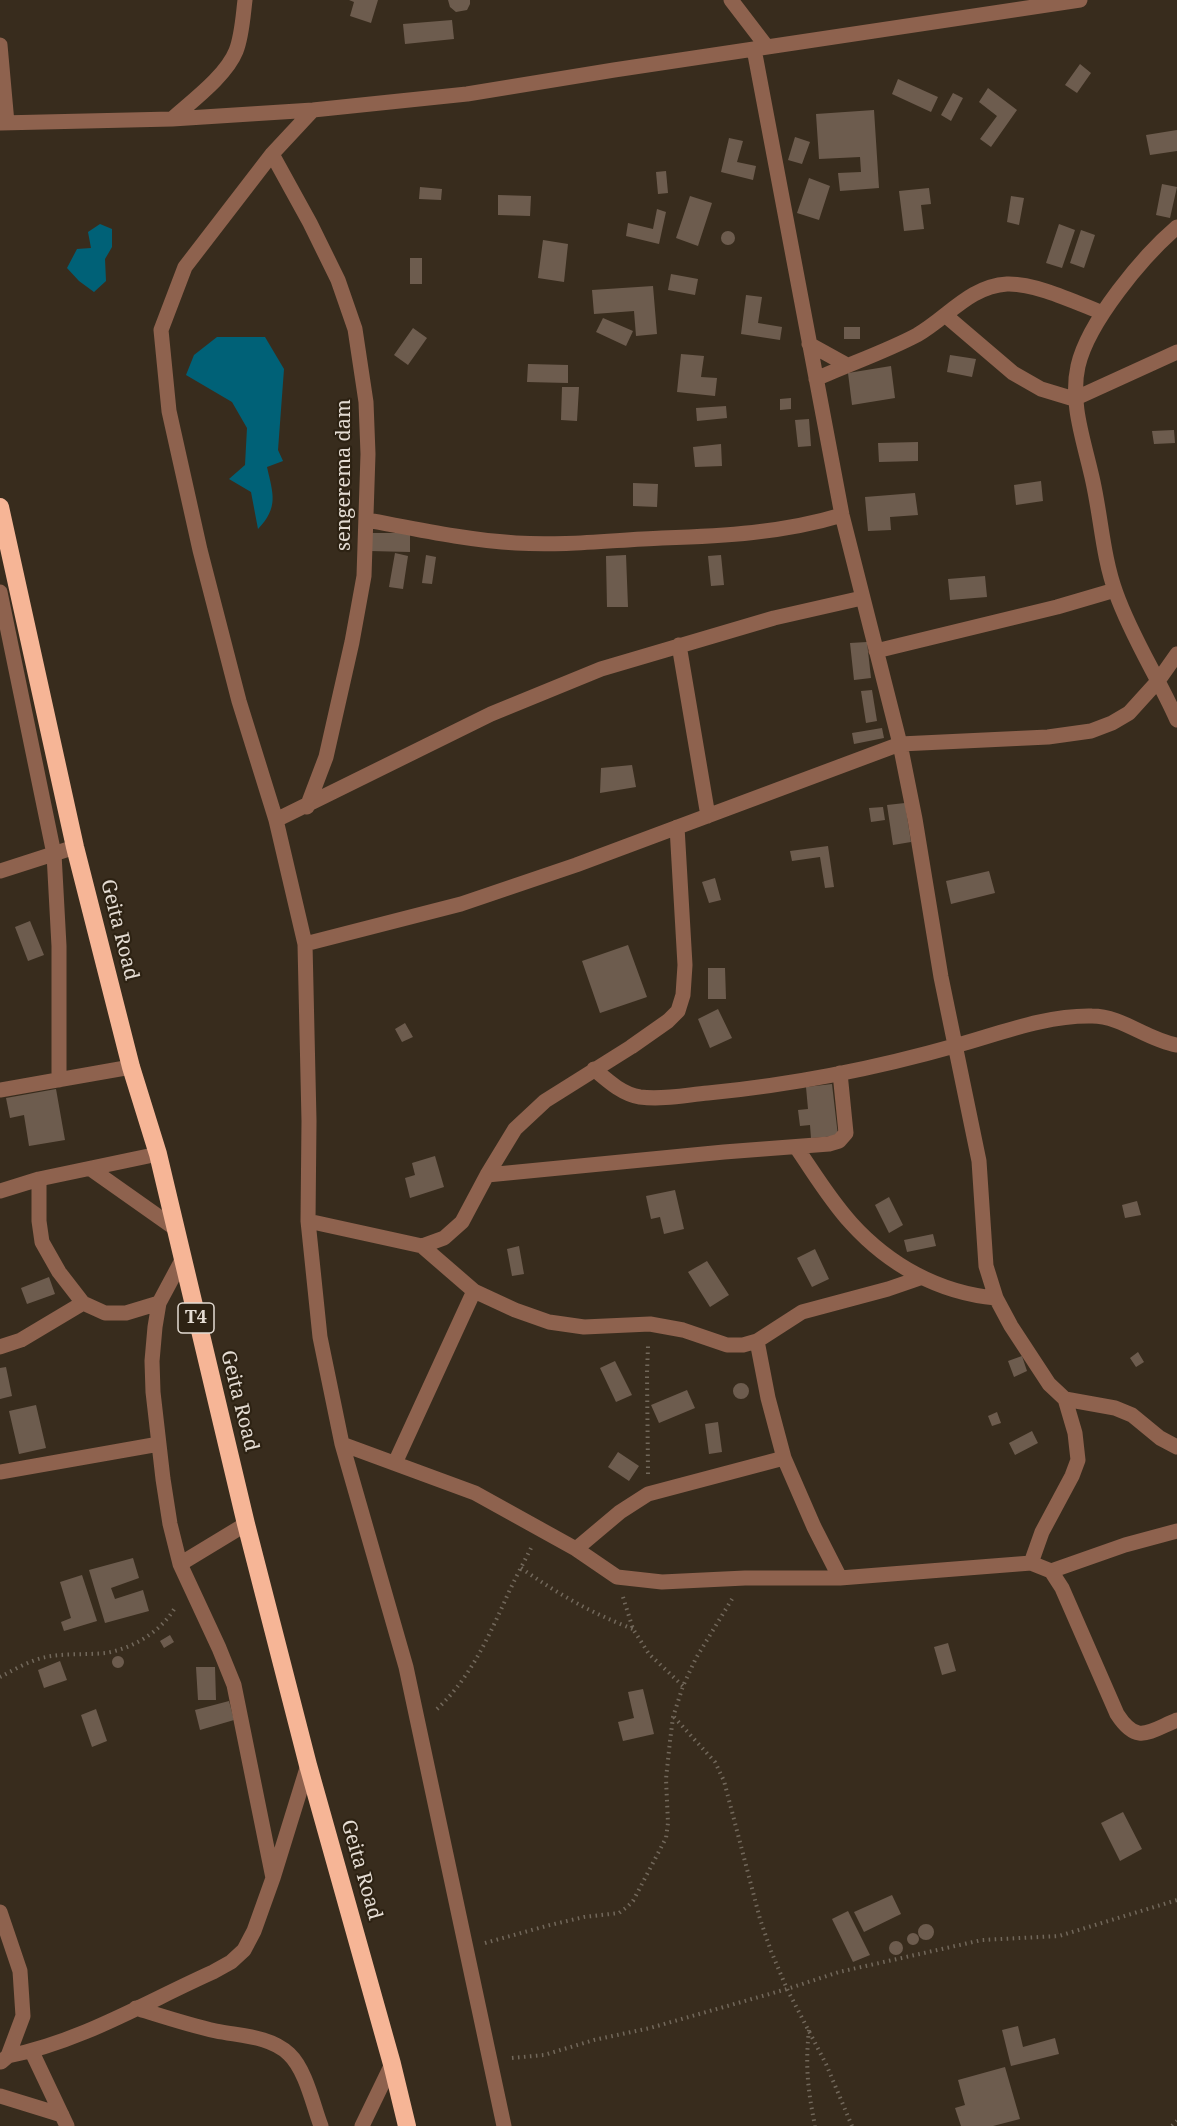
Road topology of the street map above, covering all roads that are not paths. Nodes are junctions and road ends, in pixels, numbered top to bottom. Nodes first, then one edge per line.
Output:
1 (244, 0) edge
2 (731, 0) edge
3 (1080, 0) edge
4 (0, 45) edge
5 (760, 48) junction
6 (313, 110) junction
7 (172, 119) junction
8 (4, 123) edge
9 (272, 154) junction
10 (1177, 227) edge
11 (1103, 313) junction
12 (945, 315) junction
13 (810, 344) junction
14 (1177, 352) edge
15 (847, 365) junction
16 (816, 379) junction
17 (1074, 399) junction
18 (0, 507) edge
19 (842, 515) junction
20 (367, 520) junction
21 (1115, 591) junction
22 (0, 592) edge
23 (862, 598) junction
24 (679, 645) junction
25 (876, 651) junction
26 (1177, 654) edge
27 (1158, 681) junction
28 (1177, 720) edge
29 (900, 744) junction
30 (307, 807) junction
31 (708, 816) junction
32 (276, 820) junction
33 (677, 827) junction
34 (75, 847) junction
35 (54, 854) junction
36 (0, 871) edge
37 (305, 944) junction
38 (1177, 1045) edge
39 (955, 1046) junction
40 (130, 1067) junction
41 (594, 1069) junction
42 (840, 1073) junction
43 (59, 1080) junction
44 (0, 1090) edge
45 (796, 1148) junction
46 (158, 1154) junction
47 (91, 1169) junction
48 (487, 1175) junction
49 (39, 1179) junction
50 (0, 1191) edge
51 (308, 1221) junction
52 (176, 1229) junction
53 (422, 1246) junction
54 (182, 1260) junction
55 (920, 1278) junction
56 (474, 1290) junction
57 (996, 1298) junction
58 (83, 1303) junction
59 (159, 1303) junction
60 (757, 1341) junction
61 (0, 1347) edge
62 (1065, 1398) junction
63 (159, 1444) junction
64 (342, 1444) junction
65 (1177, 1447) edge
66 (784, 1458) junction
67 (395, 1463) junction
68 (0, 1472) edge
69 (246, 1524) junction
70 (1177, 1531) edge
71 (576, 1549) junction
72 (1031, 1563) junction
73 (180, 1564) junction
74 (1051, 1571) junction
75 (840, 1578) junction
76 (1177, 1720) edge
77 (308, 1765) junction
78 (273, 1878) junction
79 (0, 1912) edge
80 (136, 2008) junction
81 (32, 2052) junction
82 (4, 2060) edge
83 (392, 2064) junction
84 (0, 2096) edge
85 (65, 2120) edge
86 (321, 2126) edge
87 (362, 2126) edge
88 (407, 2126) edge
89 (504, 2126) edge

1 - 7 street
2 - 5 street
3 - 5 street
4 - 8 street
5 - 6 street
5 - 13 street
6 - 7 street
6 - 9 street
7 - 8 street
9 - 20 street, sengerema dam
9 - 32 street
10 - 11 street
11 - 12 street
11 - 17 street
12 - 15 street
12 - 17 street
13 - 15 street
13 - 16 street
14 - 17 street
15 - 16 street
16 - 19 street
17 - 21 street
18 - 34 highway, Geita Road / T4
19 - 20 street
19 - 23 street
20 - 30 street, sengerema dam
21 - 25 street
21 - 27 street
22 - 35 street
23 - 24 street
23 - 25 street
24 - 30 street
24 - 31 street
25 - 29 street
26 - 27 street
27 - 28 street
27 - 29 street
29 - 31 street
29 - 39 street
30 - 32 street
31 - 33 street
32 - 37 street
33 - 37 street
33 - 41 street
34 - 35 street
34 - 40 highway, Geita Road / T4
35 - 36 street
35 - 43 street
37 - 51 street
38 - 39 street
39 - 42 street
39 - 57 street
40 - 43 street
40 - 46 highway, Geita Road / T4
41 - 42 street
41 - 48 street
42 - 45 street
43 - 44 street
45 - 48 street
45 - 55 street
46 - 47 street
46 - 52 highway, Geita Road / T4
47 - 49 street
47 - 52 street
48 - 53 street
49 - 50 street
49 - 58 street
51 - 53 street
51 - 64 street
52 - 54 highway, Geita Road / T4
53 - 56 street
54 - 59 street
54 - 69 highway, Geita Road / T4
55 - 57 street
55 - 60 street
56 - 60 street
56 - 67 street
57 - 62 street
58 - 59 street
58 - 61 street
59 - 63 street
60 - 66 street
62 - 65 street
62 - 72 street
63 - 68 street
63 - 73 street
64 - 67 street
64 - 89 street
66 - 71 street
66 - 75 street
67 - 71 street
69 - 73 street
69 - 77 highway, Geita Road / T4
70 - 74 street
71 - 75 street
72 - 74 street
72 - 75 street
73 - 78 street
74 - 76 street
77 - 78 street
77 - 83 highway, Geita Road / T4
78 - 80 street
79 - 82 street
80 - 81 street
80 - 86 street
81 - 82 street
81 - 85 street
83 - 87 street
83 - 88 highway, Geita Road / T4
84 - 85 street

